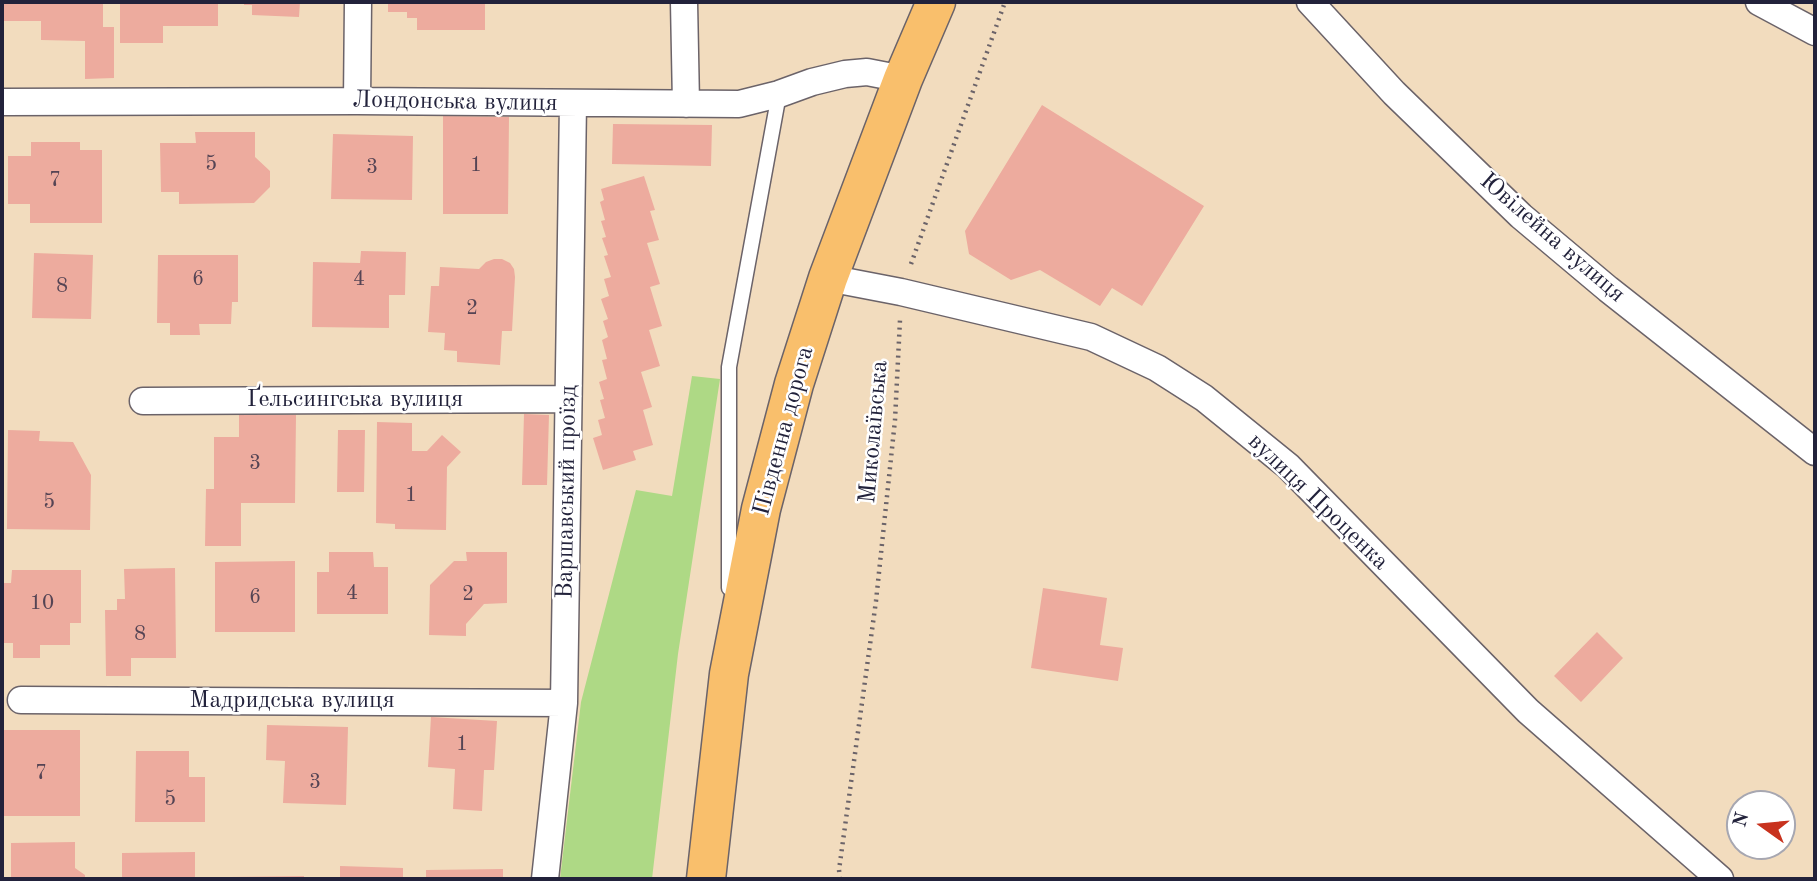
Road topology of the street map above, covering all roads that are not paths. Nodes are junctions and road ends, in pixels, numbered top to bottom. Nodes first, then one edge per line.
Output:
1 (358, 2) edge
2 (684, 2) edge
3 (936, 2) edge
4 (1310, 2) edge
5 (1759, 2) edge
6 (1815, 32) edge
7 (903, 79) junction
8 (779, 94) junction
9 (357, 101) junction
10 (2, 102) edge
11 (573, 103) junction
12 (686, 104) junction
13 (828, 278) junction
14 (568, 399) junction
15 (143, 401) dead end
16 (1815, 452) edge
17 (729, 674) junction
18 (21, 700) dead end
19 (564, 703) junction
20 (545, 879) edge
21 (706, 879) edge
22 (1720, 879) edge

1 - 9 street
2 - 12 street
3 - 7 highway, Південна дорога
4 - 16 street, Ювілейна вулиця
5 - 6 street
7 - 8 street, Лондонська вулиця
7 - 13 highway, Південна дорога
8 - 12 street, Лондонська вулиця
8 - 17 lane
9 - 10 street, Лондонська вулиця
9 - 11 street, Лондонська вулиця
11 - 12 street, Лондонська вулиця
11 - 14 street, Варшавський проїзд
13 - 17 highway, Південна дорога
13 - 22 street, вулиця Проценка
14 - 15 street, Ґельсингська вулиця
14 - 19 street, Варшавський проїзд
17 - 21 highway, Південна дорога
18 - 19 street, Мадридська вулиця
19 - 20 street, Варшавський проїзд

